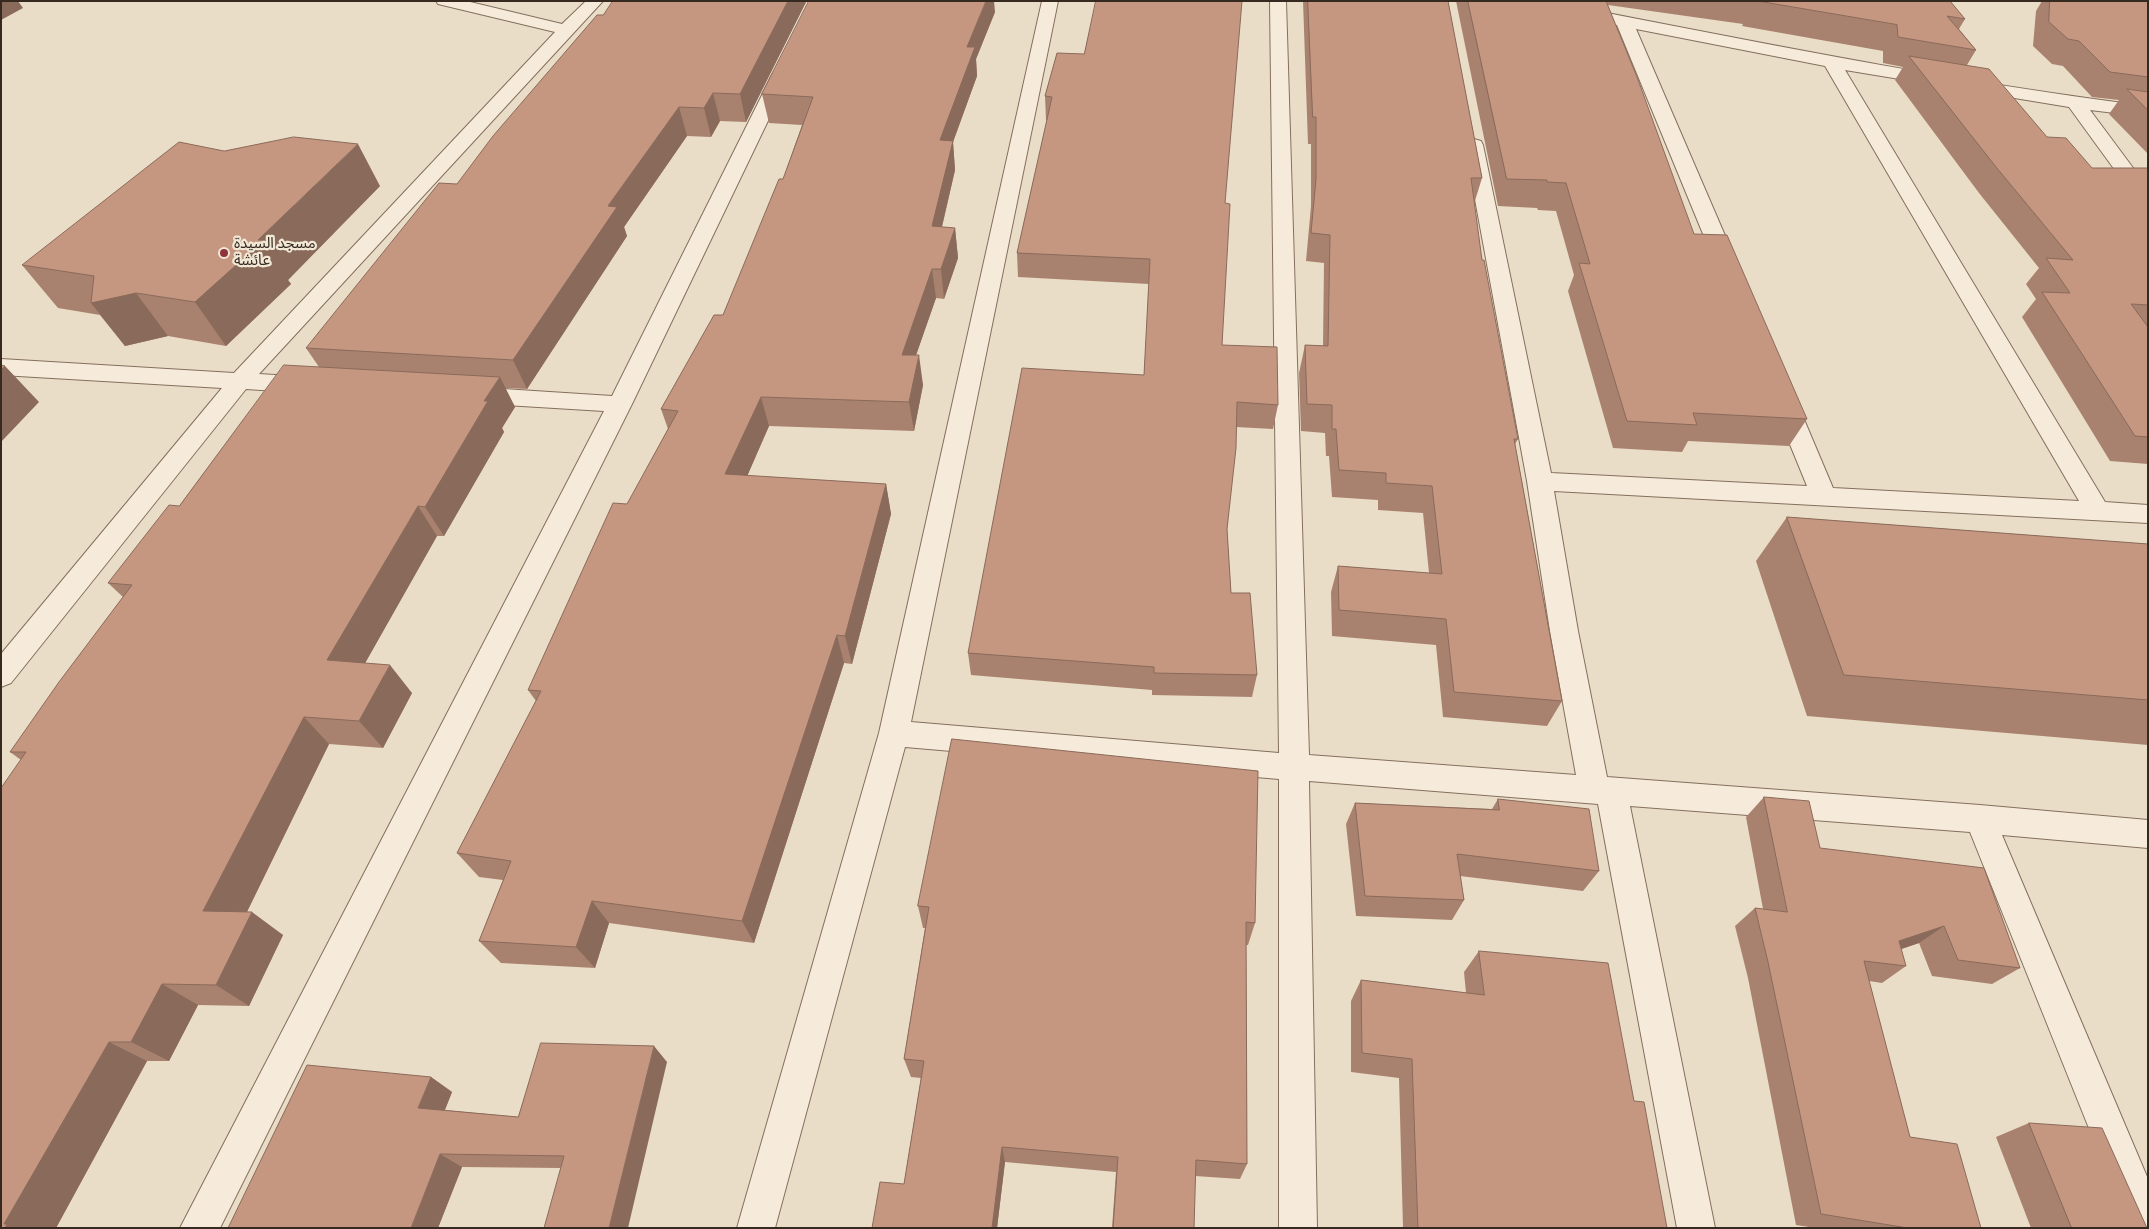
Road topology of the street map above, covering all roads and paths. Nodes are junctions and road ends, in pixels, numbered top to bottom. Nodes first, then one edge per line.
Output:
1 (444, 1) edge
2 (595, 1) edge
3 (1050, 1) edge
4 (1278, 1) edge
5 (1520, 1) edge
6 (1624, 21) junction
7 (566, 30) junction
8 (790, 55) edge
9 (1832, 63) junction
10 (2076, 104) junction
11 (2148, 112) edge
12 (1471, 128) edge
13 (2148, 202) edge
14 (1736, 286) edge
15 (1, 367) edge
16 (1774, 377) edge
17 (241, 380) junction
18 (328, 386) edge
19 (455, 394) edge
20 (620, 404) junction
21 (1540, 481) junction
22 (1824, 496) junction
23 (2097, 510) junction
24 (2148, 514) edge
25 (1, 675) edge
26 (894, 733) junction
27 (1294, 767) junction
28 (1602, 790) junction
29 (1980, 819) junction
30 (2148, 834) edge
31 (2148, 1226) edge
32 (199, 1228) edge
33 (756, 1228) edge
34 (1298, 1228) edge
35 (1696, 1228) edge

1 - 7 street
2 - 7 street
3 - 26 street
4 - 27 street
5 - 6 street
6 - 9 street
6 - 14 street
7 - 17 street
8 - 20 street
9 - 10 street
9 - 23 street
10 - 11 street
10 - 13 street
12 - 21 street
15 - 17 street
16 - 22 street
17 - 18 street
17 - 25 street
19 - 20 street
20 - 32 street
21 - 22 street
21 - 28 street
22 - 23 street
23 - 24 street
26 - 27 street
26 - 33 street
27 - 28 street
27 - 34 street
28 - 29 street
28 - 35 street
29 - 30 street
29 - 31 street

